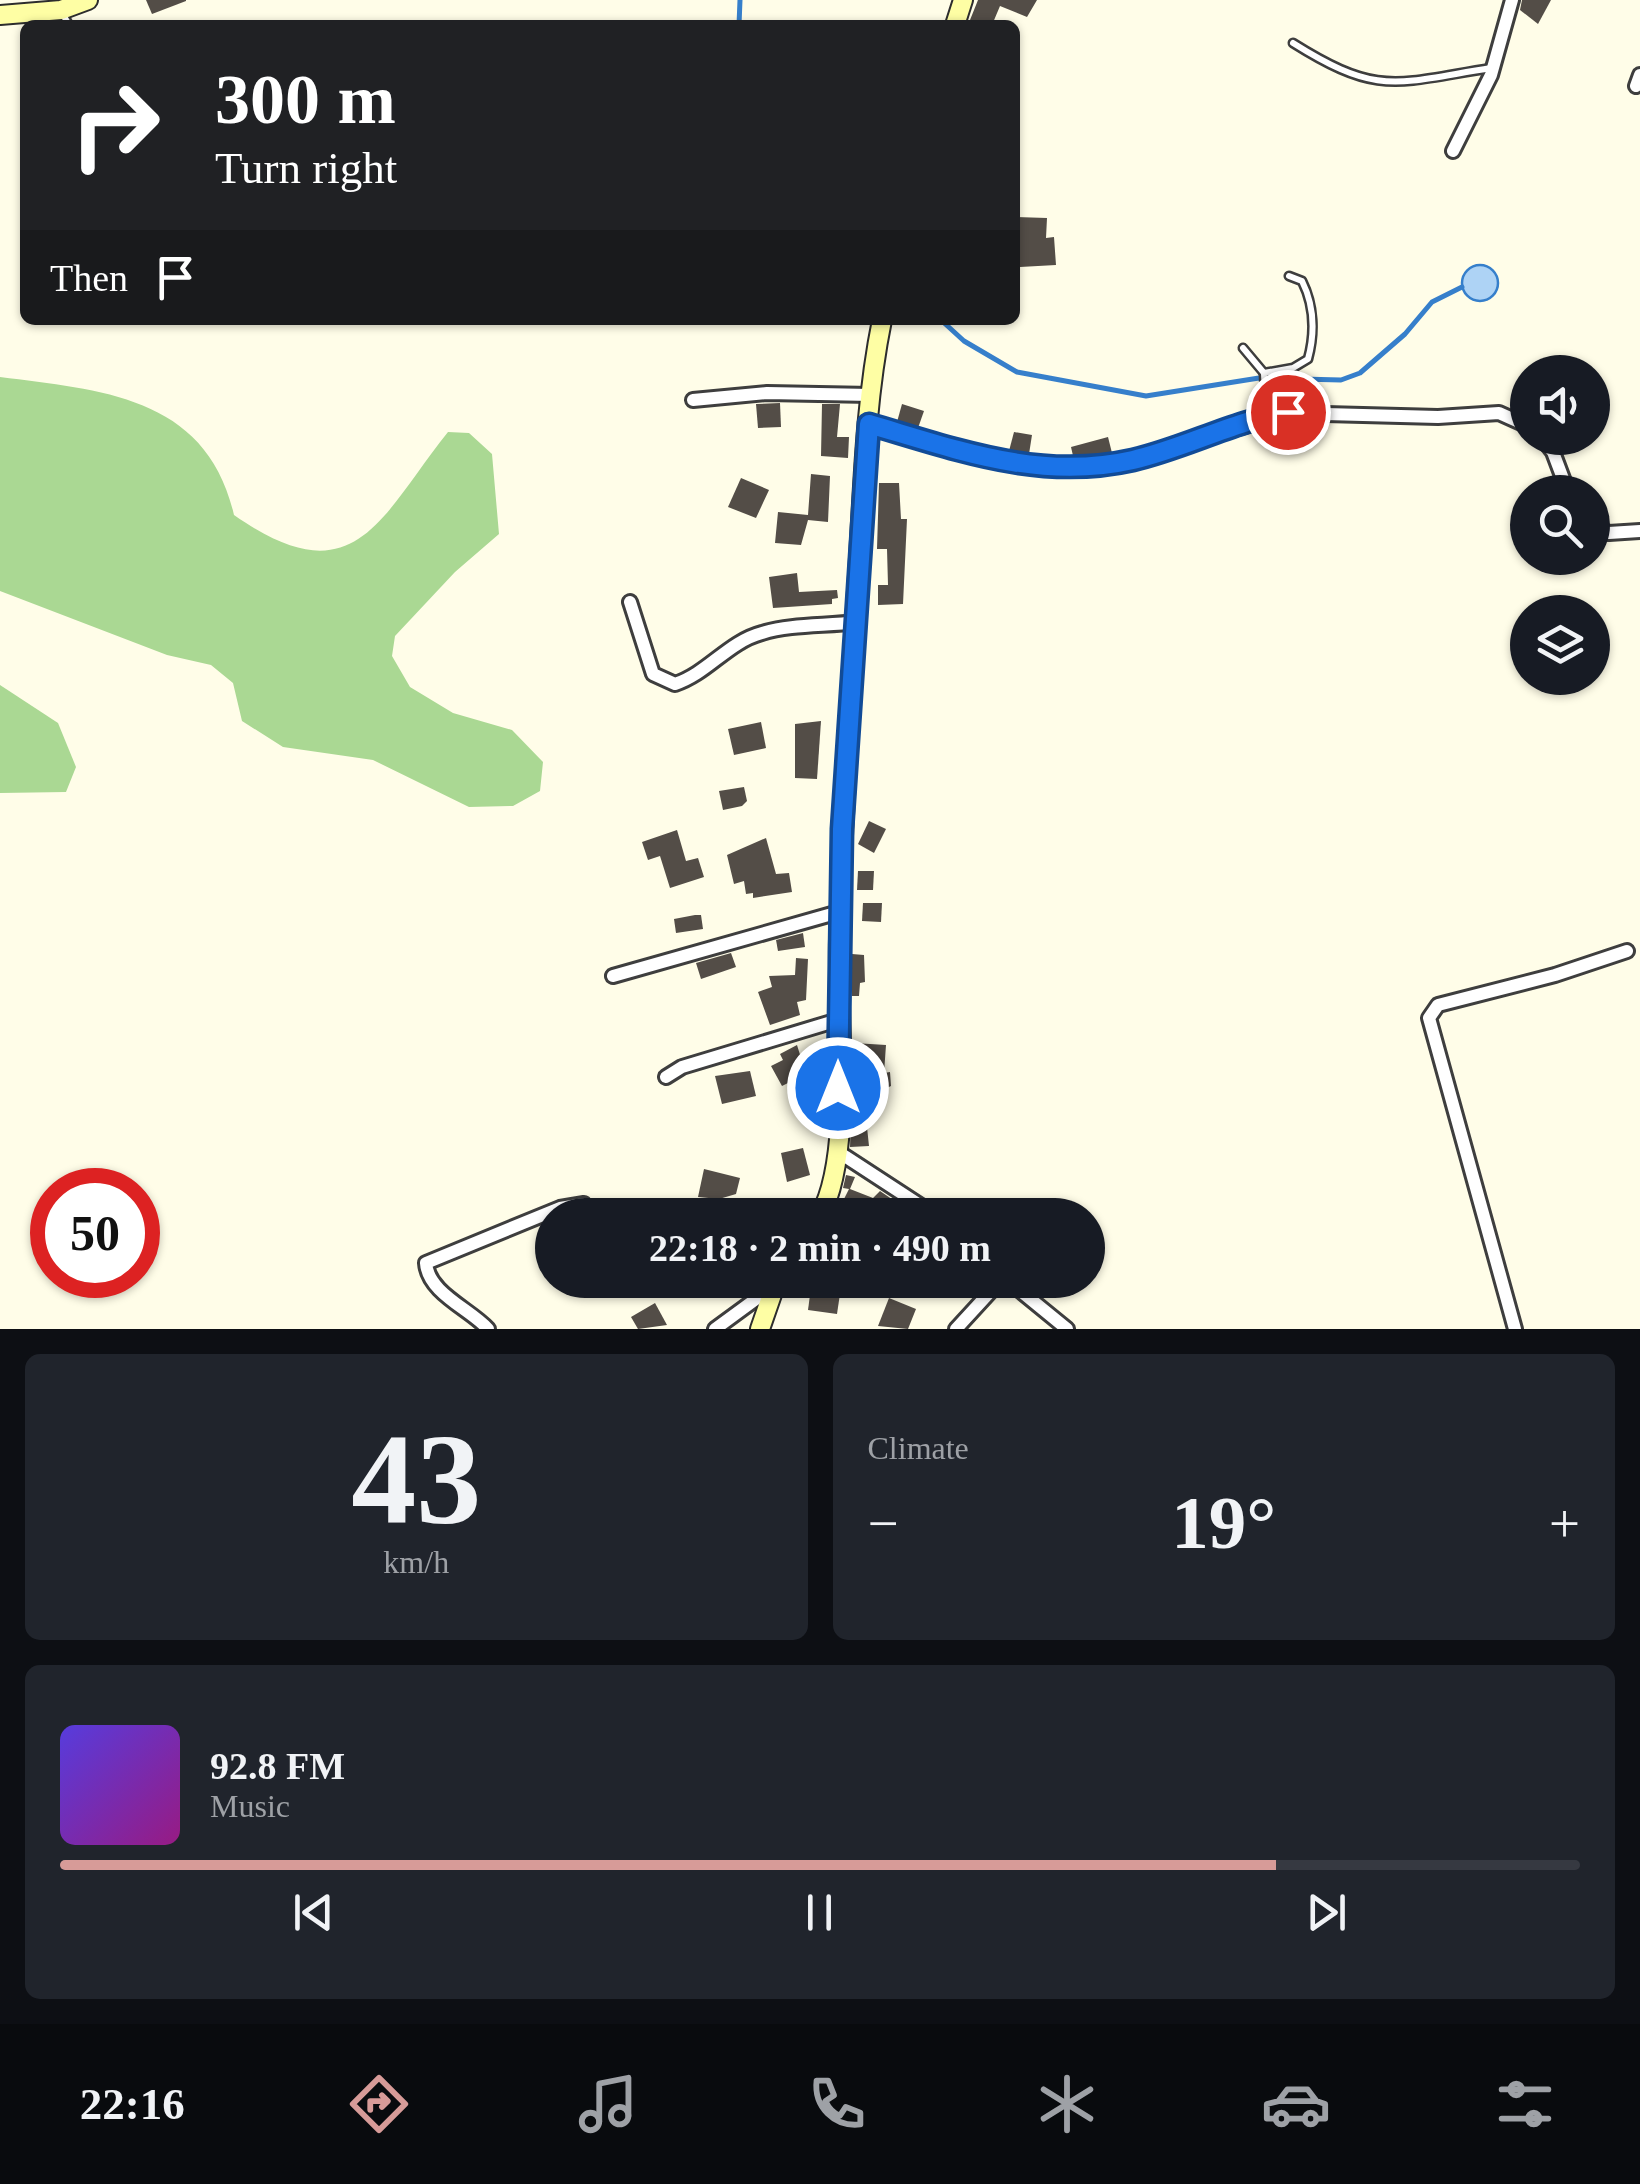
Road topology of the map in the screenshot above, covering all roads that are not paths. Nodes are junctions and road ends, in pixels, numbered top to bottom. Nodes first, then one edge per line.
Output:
1 (88, 0) edge
2 (1512, 0) edge
3 (0, 15) edge
4 (65, 18) edge
5 (1293, 42) dead end
6 (1494, 67) junction
7 (1453, 151) dead end
8 (1289, 276) dead end
9 (881, 325) edge
10 (1243, 348) dead end
11 (1264, 372) junction
12 (872, 395) junction
13 (693, 400) dead end
14 (1266, 416) junction
15 (1510, 418) edge
16 (869, 424) junction
17 (1640, 531) edge
18 (1610, 533) edge
19 (630, 602) dead end
20 (856, 622) junction
21 (839, 912) junction
22 (1626, 951) dead end
23 (613, 976) dead end
24 (838, 1020) junction
25 (666, 1077) dead end
26 (840, 1153) junction
27 (828, 1198) edge
28 (908, 1198) edge
29 (535, 1218) edge
30 (756, 1298) edge
31 (770, 1298) edge
32 (986, 1298) edge
33 (1025, 1298) edge
34 (488, 1329) edge
35 (715, 1329) edge
36 (760, 1329) edge
37 (956, 1329) edge
38 (1067, 1329) edge
39 (1515, 1329) edge

1 - 4 main road
2 - 6 street
3 - 4 main road
5 - 6 lane
6 - 7 street
8 - 11 lane
9 - 12 main road
10 - 11 lane
11 - 14 lane
12 - 13 street
12 - 16 main road
14 - 15 street
14 - 16 street
16 - 20 main road
17 - 18 street
19 - 20 street
20 - 21 main road
21 - 23 street
21 - 24 main road
22 - 39 street
24 - 25 street
24 - 26 main road
26 - 27 main road
26 - 28 street
29 - 34 street
30 - 35 street
31 - 36 main road
32 - 37 street
33 - 38 street

